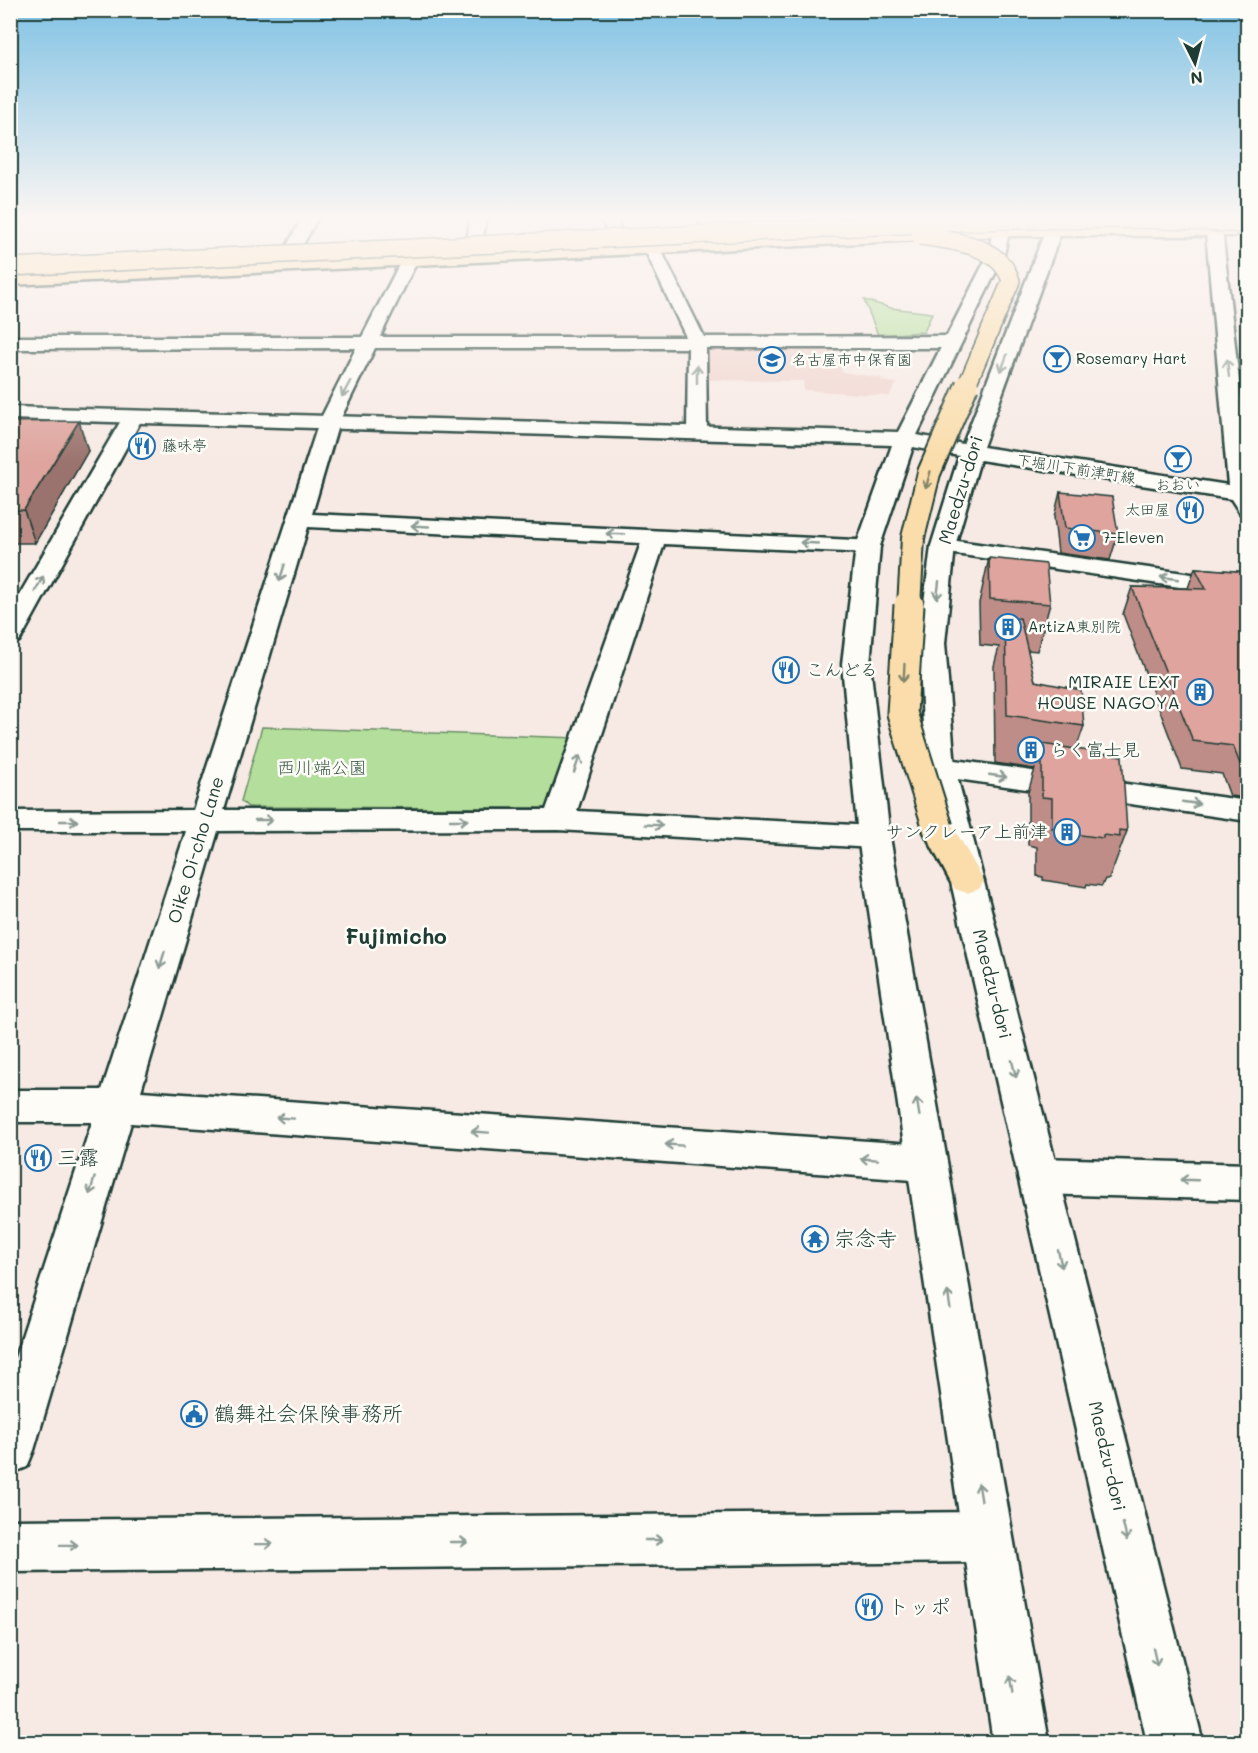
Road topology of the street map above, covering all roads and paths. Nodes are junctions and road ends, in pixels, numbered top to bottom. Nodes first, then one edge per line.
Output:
1 (391, 299) edge
2 (677, 299) edge
3 (974, 299) edge
4 (1003, 299) edge
5 (1028, 299) edge
6 (1219, 299) edge
7 (697, 341) junction
8 (371, 342) junction
9 (953, 342) junction
10 (10, 343) edge
11 (10, 413) edge
12 (133, 417) junction
13 (329, 422) junction
14 (697, 433) junction
15 (905, 439) junction
16 (971, 452) junction
17 (1245, 499) edge
18 (298, 520) junction
19 (656, 536) junction
20 (868, 546) junction
21 (943, 546) junction
22 (1248, 590) edge
23 (10, 635) edge
24 (940, 768) junction
25 (1248, 811) edge
26 (205, 820) junction
27 (558, 820) junction
28 (10, 821) edge
29 (874, 837) junction
30 (967, 881) junction
31 (10, 1106) edge
32 (117, 1106) junction
33 (927, 1163) junction
34 (1040, 1176) junction
35 (1248, 1182) edge
36 (10, 1450) edge
37 (987, 1538) junction
38 (10, 1546) edge
39 (1021, 1743) edge
40 (1175, 1743) edge

1 - 8 street, Oike Oi-cho Lane
2 - 7 street
3 - 9 street
4 -> 30 main road, bridge
5 -> 16 street, Maedzu-dori
17 -> 6 street
7 - 8 street
7 - 9 street
14 -> 7 street
8 - 10 street
8 -> 13 street, Oike Oi-cho Lane
9 - 15 street
11 - 12 street, 下堀川下前津町線
12 - 13 street, 下堀川下前津町線
23 -> 12 street
13 - 14 street, 下堀川下前津町線
13 - 18 street, Oike Oi-cho Lane
14 - 15 street, 下堀川下前津町線
15 - 16 street, 下堀川下前津町線
15 - 20 street
16 - 17 street, 下堀川下前津町線
16 - 21 street, Maedzu-dori
19 -> 18 street
18 -> 26 street, Oike Oi-cho Lane
20 -> 19 street
27 -> 19 street
20 - 29 street
22 -> 21 street
21 -> 24 street, Maedzu-dori
24 -> 25 street
24 - 30 street, Maedzu-dori
26 -> 27 street
28 -> 26 street
26 -> 32 street, Oike Oi-cho Lane
27 -> 29 street
33 -> 29 street
30 -> 34 street, Maedzu-dori
31 - 32 street
33 -> 32 street
32 -> 36 street, Oike Oi-cho Lane
37 -> 33 street
35 -> 34 street
34 -> 40 street, Maedzu-dori
38 -> 37 street
39 -> 37 street

